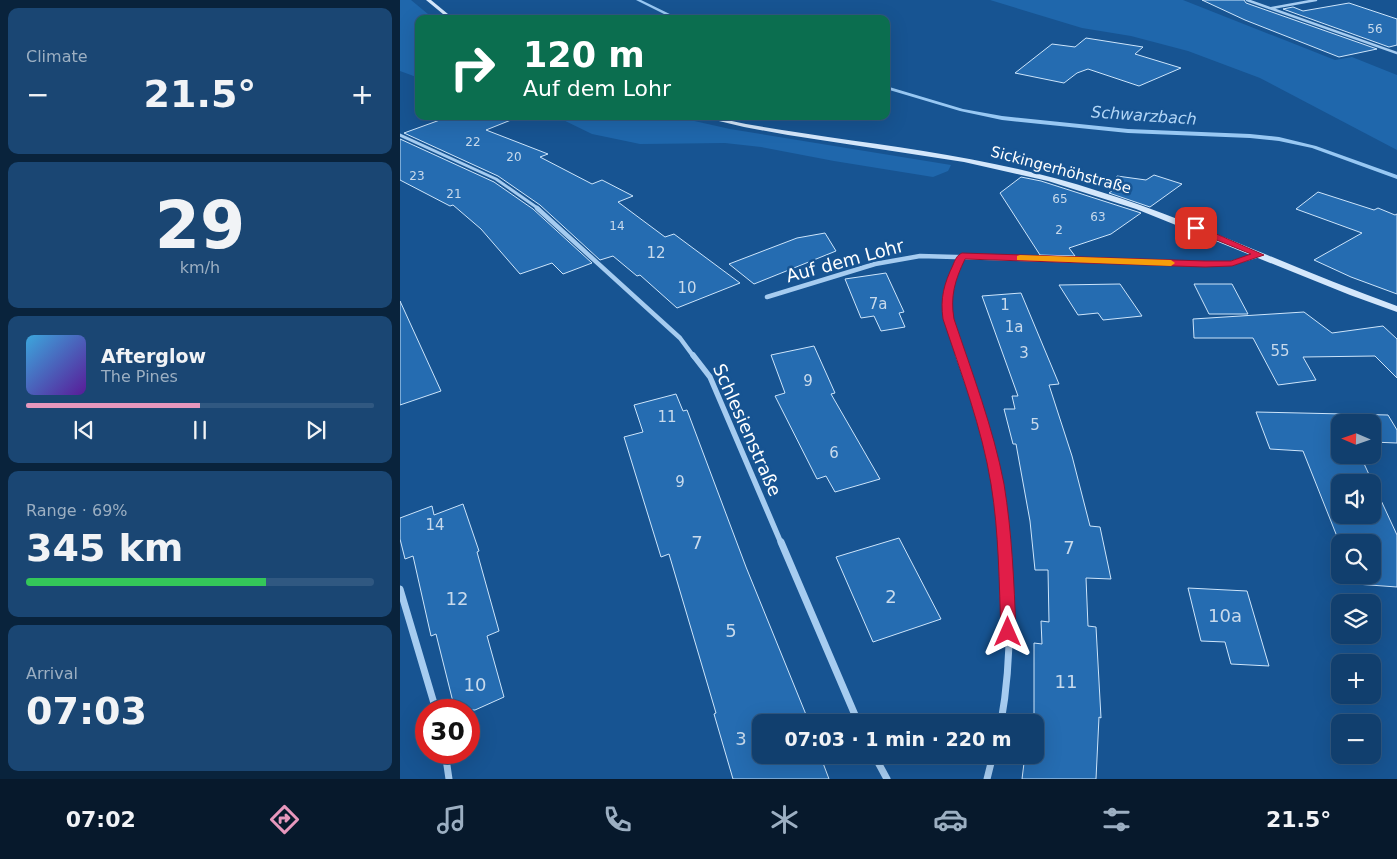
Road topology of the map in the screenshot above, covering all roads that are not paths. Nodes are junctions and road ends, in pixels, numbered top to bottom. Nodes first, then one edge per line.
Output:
1 (428, 0) edge
2 (1247, 0) edge
3 (1316, 0) edge
4 (1270, 8) junction
5 (447, 15) edge
6 (1397, 53) edge
7 (720, 120) edge
8 (400, 135) edge
9 (1259, 255) junction
10 (962, 256) junction
11 (767, 297) dead end
12 (1397, 309) edge
13 (400, 589) edge
14 (433, 699) edge
15 (855, 714) edge
16 (1003, 714) edge
17 (447, 764) edge
18 (879, 764) edge
19 (991, 764) edge
20 (449, 779) edge
21 (887, 779) edge
22 (987, 779) edge

1 - 5 main road
2 - 4 street
3 - 4 street
4 - 6 street
7 - 9 main road, Sickingerhöhstraße
8 - 15 street, Schlesienstraße
9 - 10 street, Auf dem Lohr
9 - 12 main road, Sickingerhöhstraße
10 - 11 street, Auf dem Lohr
10 - 16 street
13 - 14 street
17 - 20 street
18 - 21 street
19 - 22 street

